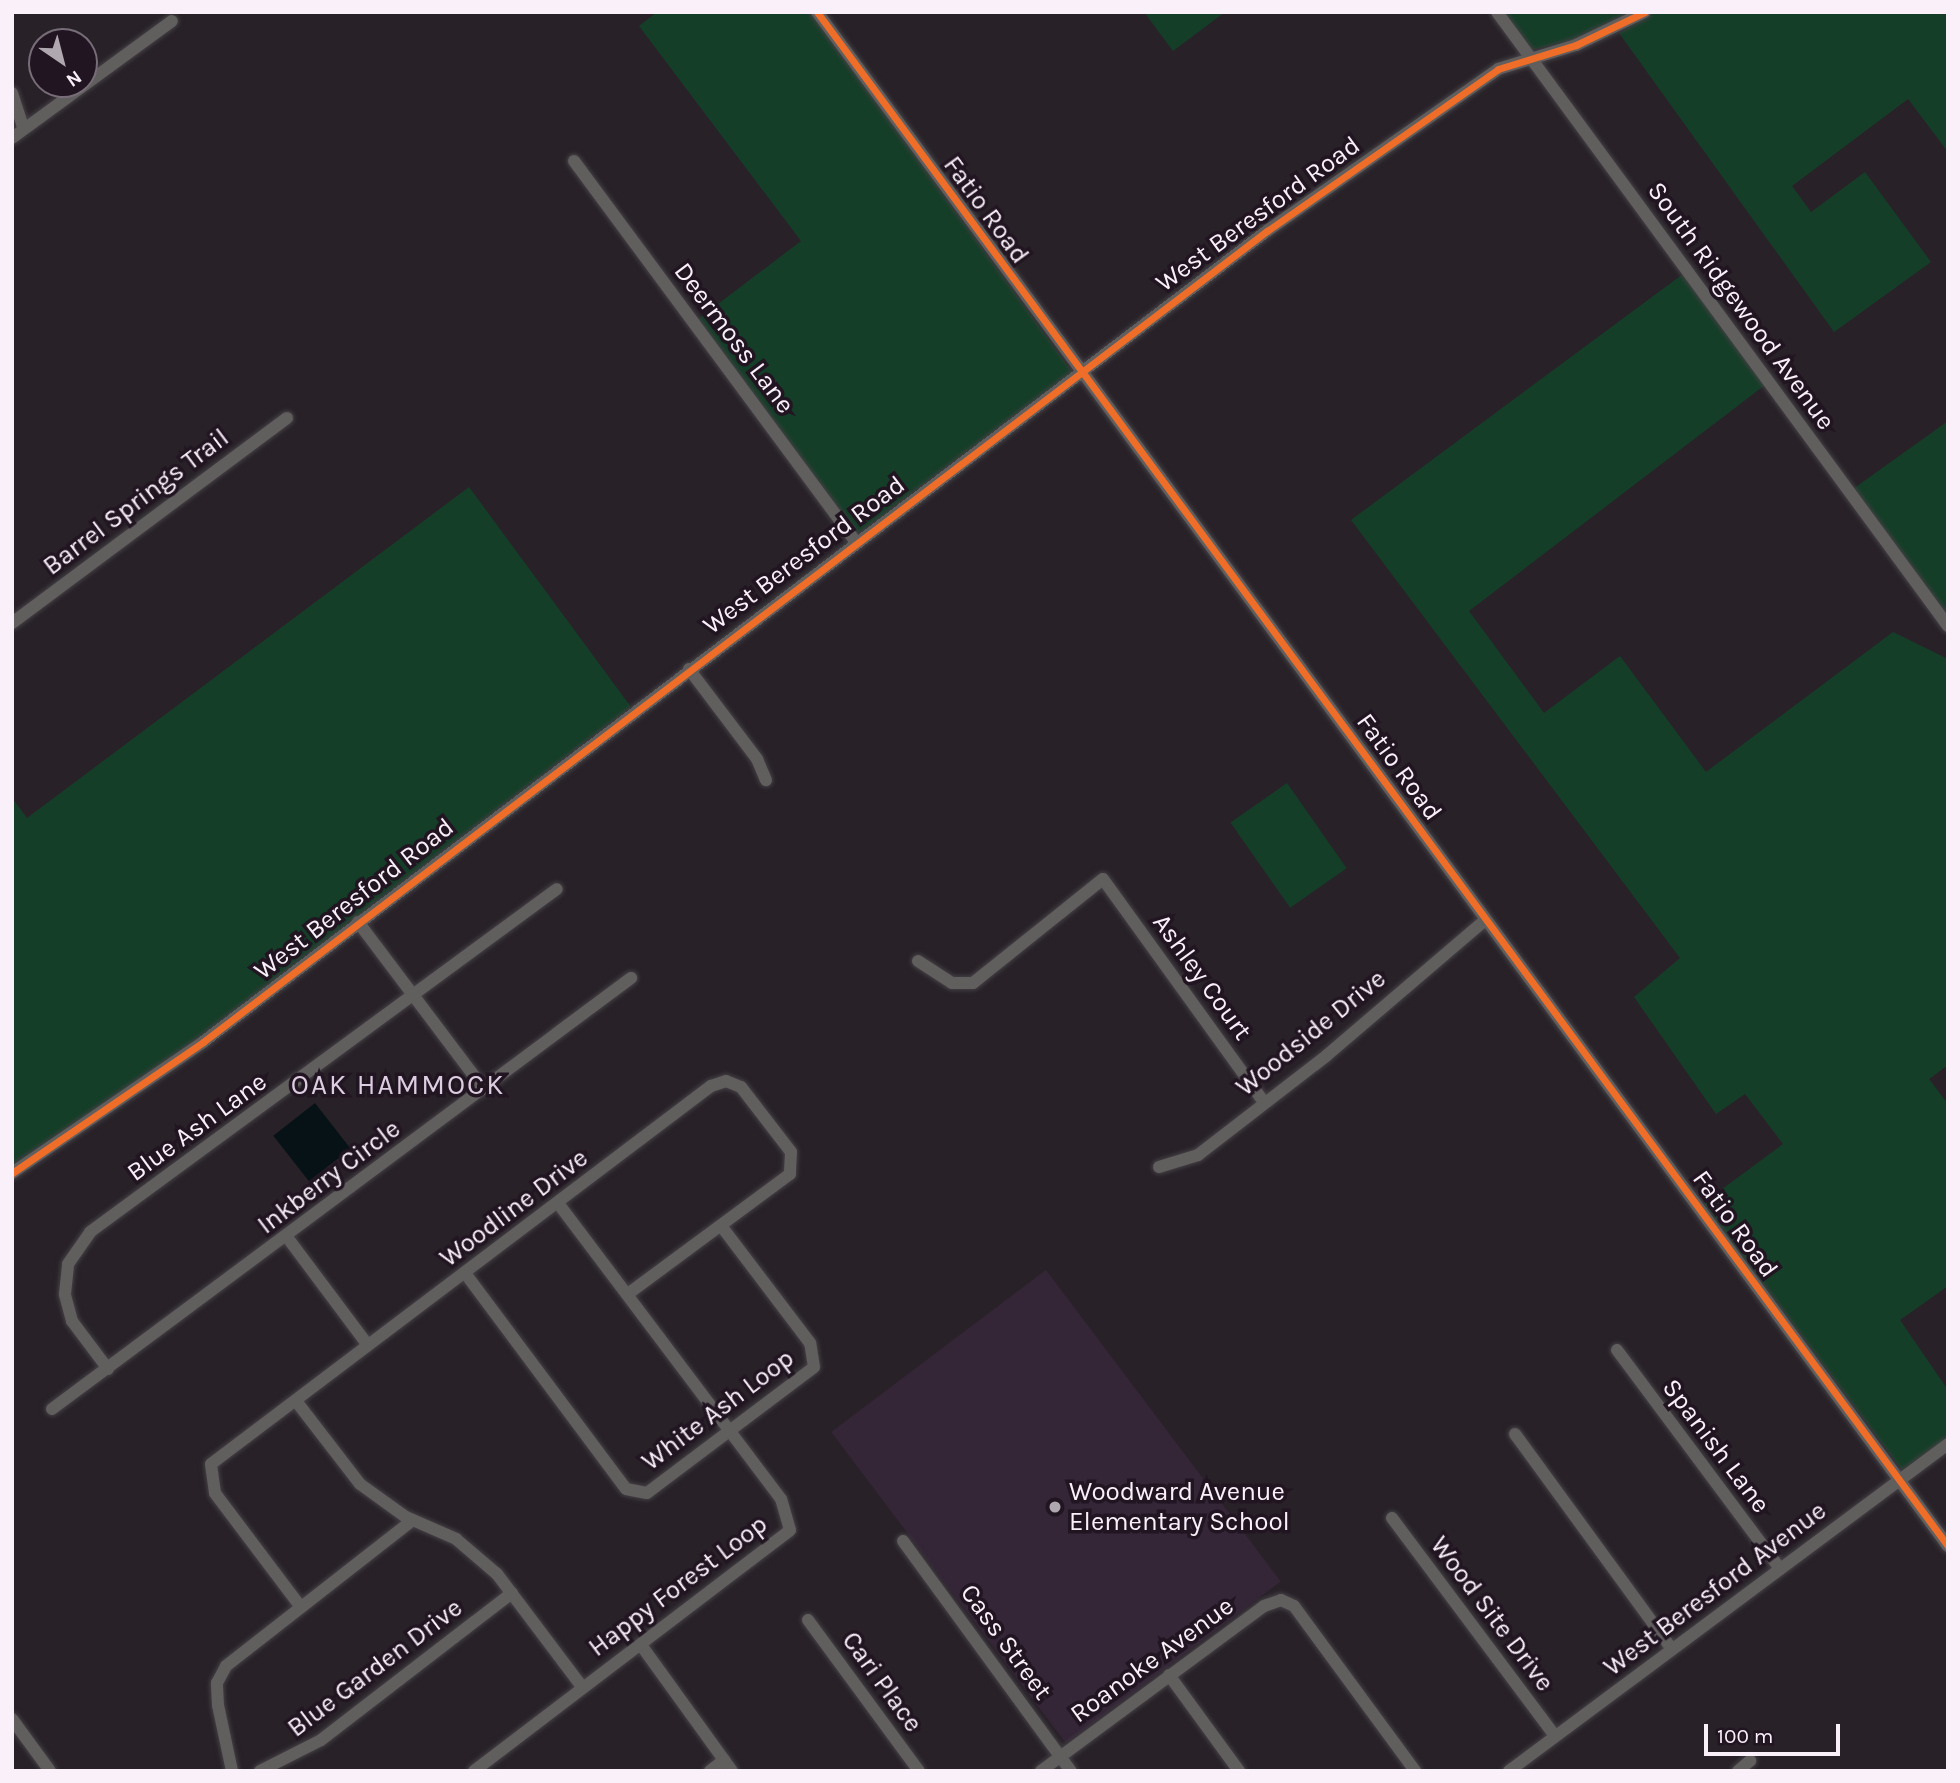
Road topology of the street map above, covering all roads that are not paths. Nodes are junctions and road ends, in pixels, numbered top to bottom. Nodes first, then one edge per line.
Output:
1 (817, 12) edge
2 (1497, 12) edge
3 (1645, 12) edge
4 (172, 21) dead end
5 (1528, 55) junction
6 (12, 93) edge
7 (23, 126) junction
8 (12, 138) edge
9 (574, 161) dead end
10 (1079, 373) junction
11 (287, 418) dead end
12 (856, 542) junction
13 (12, 623) edge
14 (1948, 626) edge
15 (689, 669) junction
16 (766, 780) dead end
17 (557, 889) dead end
18 (1485, 920) junction
19 (358, 922) junction
20 (918, 961) dead end
21 (631, 978) dead end
22 (413, 994) junction
23 (484, 1089) junction
24 (1263, 1101) junction
25 (1159, 1167) dead end
26 (12, 1173) edge
27 (559, 1204) junction
28 (722, 1227) junction
29 (287, 1237) junction
30 (465, 1273) junction
31 (628, 1294) junction
32 (368, 1344) junction
33 (1617, 1350) dead end
34 (108, 1368) junction
35 (296, 1401) junction
36 (52, 1409) dead end
37 (729, 1431) junction
38 (1515, 1434) dead end
39 (1948, 1444) edge
40 (1899, 1480) junction
41 (1392, 1518) dead end
42 (413, 1520) junction
43 (903, 1541) dead end
44 (1948, 1546) edge
45 (1780, 1569) junction
46 (512, 1593) junction
47 (300, 1606) junction
48 (808, 1620) dead end
49 (641, 1645) junction
50 (1672, 1649) junction
51 (1170, 1675) junction
52 (582, 1687) junction
53 (12, 1719) edge
54 (1555, 1736) junction
55 (1060, 1757) junction
56 (1750, 1762) dead end
57 (728, 1765) edge
58 (50, 1771) edge
59 (232, 1771) edge
60 (260, 1771) edge
61 (474, 1771) edge
62 (710, 1771) edge
63 (919, 1771) edge
64 (1041, 1771) edge
65 (1071, 1771) edge
66 (1239, 1771) edge
67 (1415, 1771) edge
68 (1508, 1771) edge
69 (1738, 1771) edge

1 - 10 street, Fatio Road
2 - 5 street, South Ridgewood Avenue
3 - 5 street, West Beresford Road
4 - 7 street
5 - 10 street, West Beresford Road
5 - 14 street, South Ridgewood Avenue
6 - 7 street
7 - 8 street
9 - 12 street, Deermoss Lane
10 - 12 street, West Beresford Road
10 - 18 street, Fatio Road
11 - 13 street, Barrel Springs Trail
12 - 15 street, West Beresford Road
15 - 16 street
15 - 19 street, West Beresford Road
17 - 22 street, Blue Ash Lane
18 - 24 street, Woodside Drive
18 - 40 street, Fatio Road
19 - 22 street
19 - 26 street, West Beresford Road
20 - 24 street, Ashley Court
21 - 23 street, Inkberry Circle
22 - 23 street
22 - 34 street, Blue Ash Lane
23 - 29 street, Inkberry Circle
24 - 25 street, Woodside Drive
27 - 28 street, Woodline Drive
27 - 30 street, Woodline Drive
27 - 31 street, Happy Forest Loop
28 - 31 street, Woodline Drive
28 - 37 street, White Ash Loop
29 - 32 street
29 - 34 street, Inkberry Circle
30 - 32 street, Woodline Drive
30 - 37 street, White Ash Loop
31 - 37 street, Happy Forest Loop
32 - 35 street, Woodline Drive
33 - 45 street, Spanish Lane
34 - 36 street, Inkberry Circle
35 - 42 street
35 - 47 street, Woodline Drive
37 - 49 street, Happy Forest Loop
38 - 50 street
39 - 40 street, West Beresford Avenue
40 - 44 street, Fatio Road
40 - 45 street, West Beresford Avenue
41 - 54 street, Wood Site Drive
42 - 46 street
42 - 47 street
43 - 55 street, Cass Street
45 - 50 street, West Beresford Avenue
46 - 52 street
46 - 60 street, Blue Garden Drive
47 - 59 street
48 - 63 street, Cari Place
49 - 52 street, Happy Forest Loop
49 - 57 street
50 - 54 street, West Beresford Avenue
51 - 55 street, Roanoke Avenue
51 - 66 street
51 - 67 street, Roanoke Avenue
52 - 61 street, Happy Forest Loop
53 - 58 street
54 - 68 street, West Beresford Avenue
55 - 64 street, Roanoke Avenue
55 - 65 street, Cass Street
56 - 69 street
57 - 62 street

